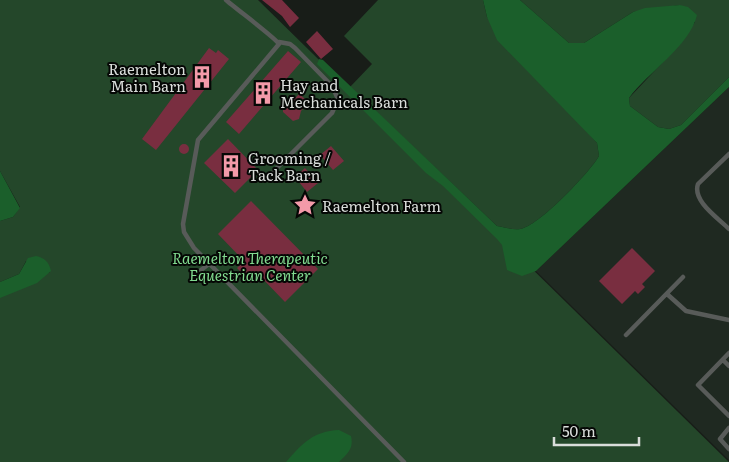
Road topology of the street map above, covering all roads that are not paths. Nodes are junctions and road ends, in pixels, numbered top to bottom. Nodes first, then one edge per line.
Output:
1 (226, 0) edge
2 (279, 42) junction
3 (729, 154) edge
4 (274, 171) dead end
5 (729, 229) edge
6 (209, 264) junction
7 (193, 276) dead end
8 (683, 278) dead end
9 (667, 294) junction
10 (729, 320) edge
11 (626, 335) dead end
12 (729, 353) edge
13 (723, 360) junction
14 (729, 366) edge
15 (729, 416) edge
16 (729, 428) edge
17 (729, 449) edge
18 (404, 462) edge

1 - 2 lane
2 - 4 lane
2 - 6 lane
3 - 5 lane
6 - 7 lane
6 - 18 lane
8 - 9 lane
9 - 10 lane
9 - 11 lane
12 - 13 lane
13 - 14 lane
13 - 15 lane
16 - 17 lane

